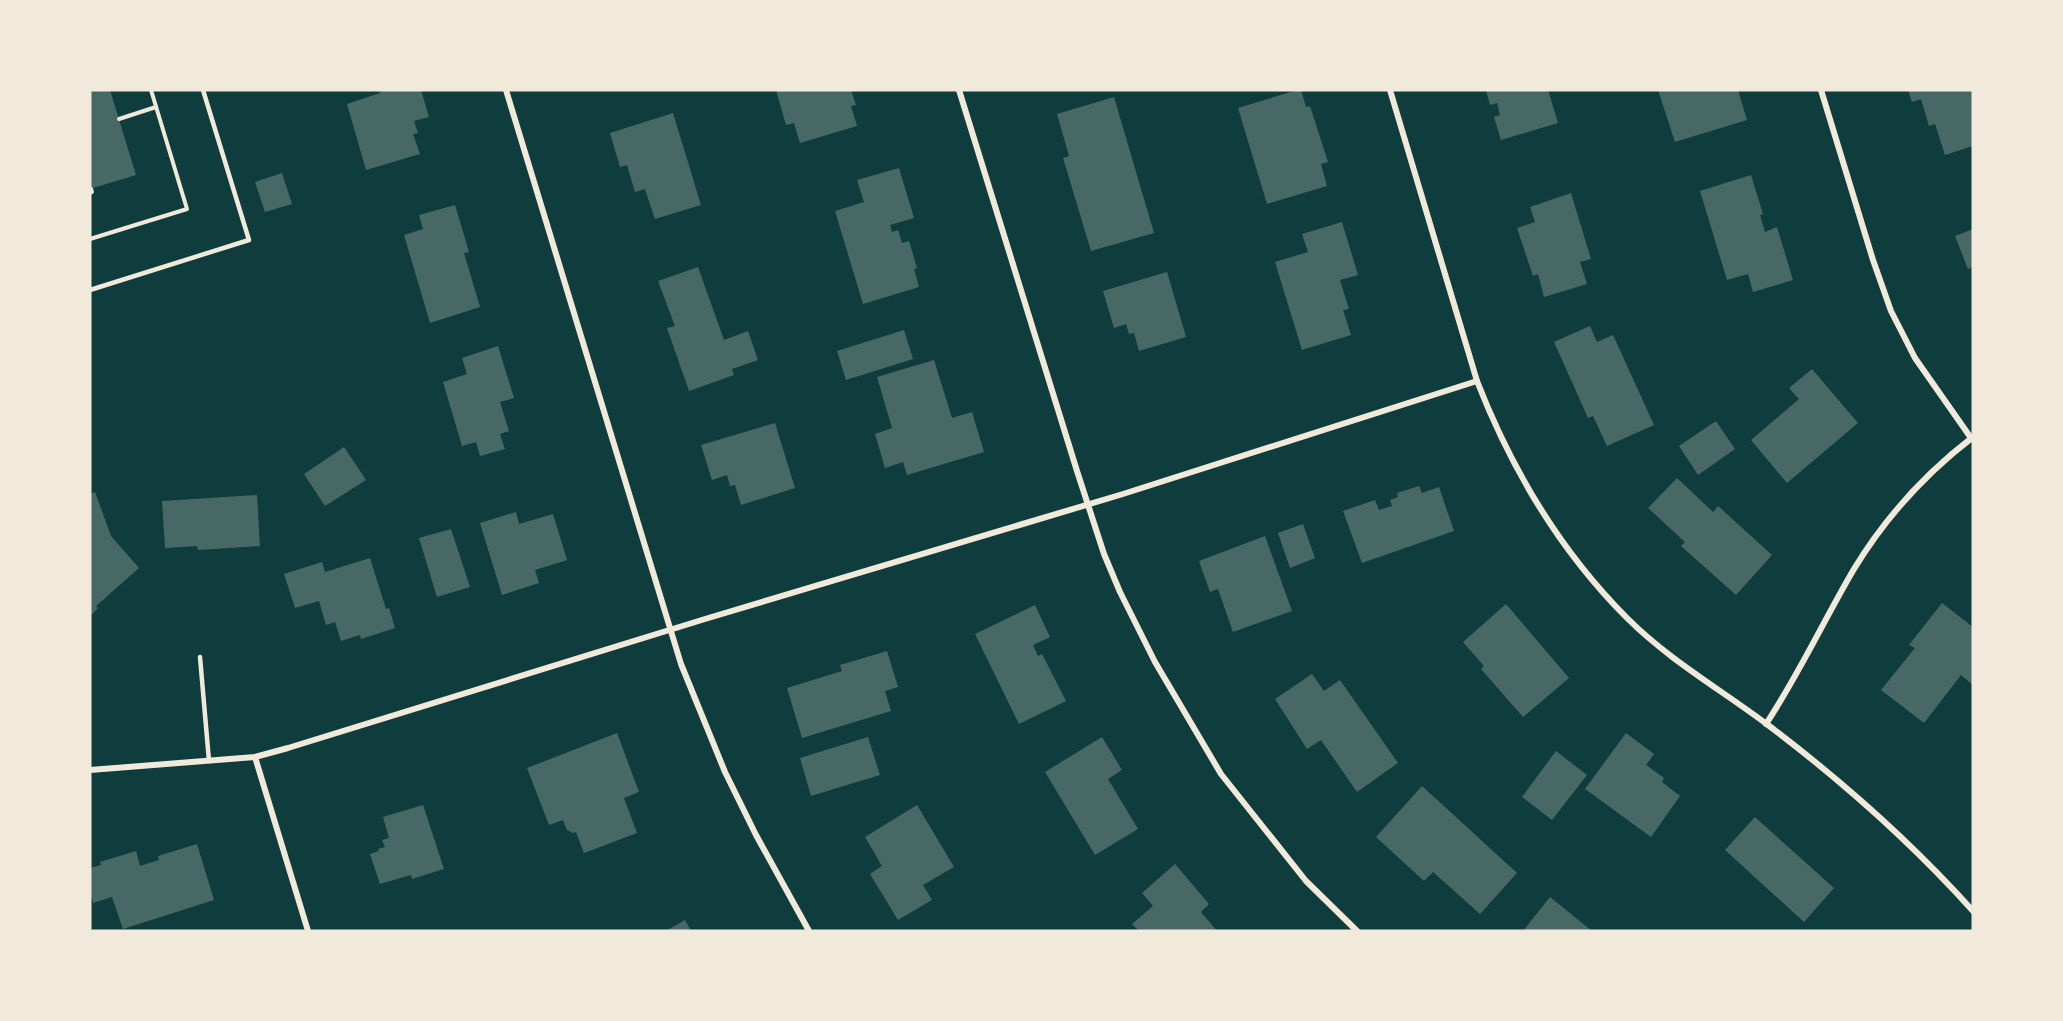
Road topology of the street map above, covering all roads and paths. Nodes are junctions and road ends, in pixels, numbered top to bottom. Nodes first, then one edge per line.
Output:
1 (151, 90) edge
2 (203, 90) edge
3 (506, 90) edge
4 (959, 90) edge
5 (1390, 90) edge
6 (1821, 90) edge
7 (156, 107) junction
8 (119, 119) dead end
9 (90, 239) edge
10 (90, 290) edge
11 (1477, 381) junction
12 (1972, 437) edge
13 (1088, 505) junction
14 (670, 630) junction
15 (200, 657) dead end
16 (1766, 724) junction
17 (255, 757) junction
18 (209, 761) junction
19 (90, 770) edge
20 (1973, 911) edge
21 (308, 931) edge
22 (809, 931) edge
23 (1357, 931) edge

1 - 7 path
2 - 10 lane
3 - 14 street
4 - 13 street
5 - 11 street
6 - 12 street
7 - 8 path
7 - 9 path
11 - 13 street
11 - 16 street
12 - 16 street
13 - 14 street
13 - 23 street
14 - 17 street
14 - 22 street
15 - 18 lane
16 - 20 street
17 - 18 street
17 - 21 street
18 - 19 street

